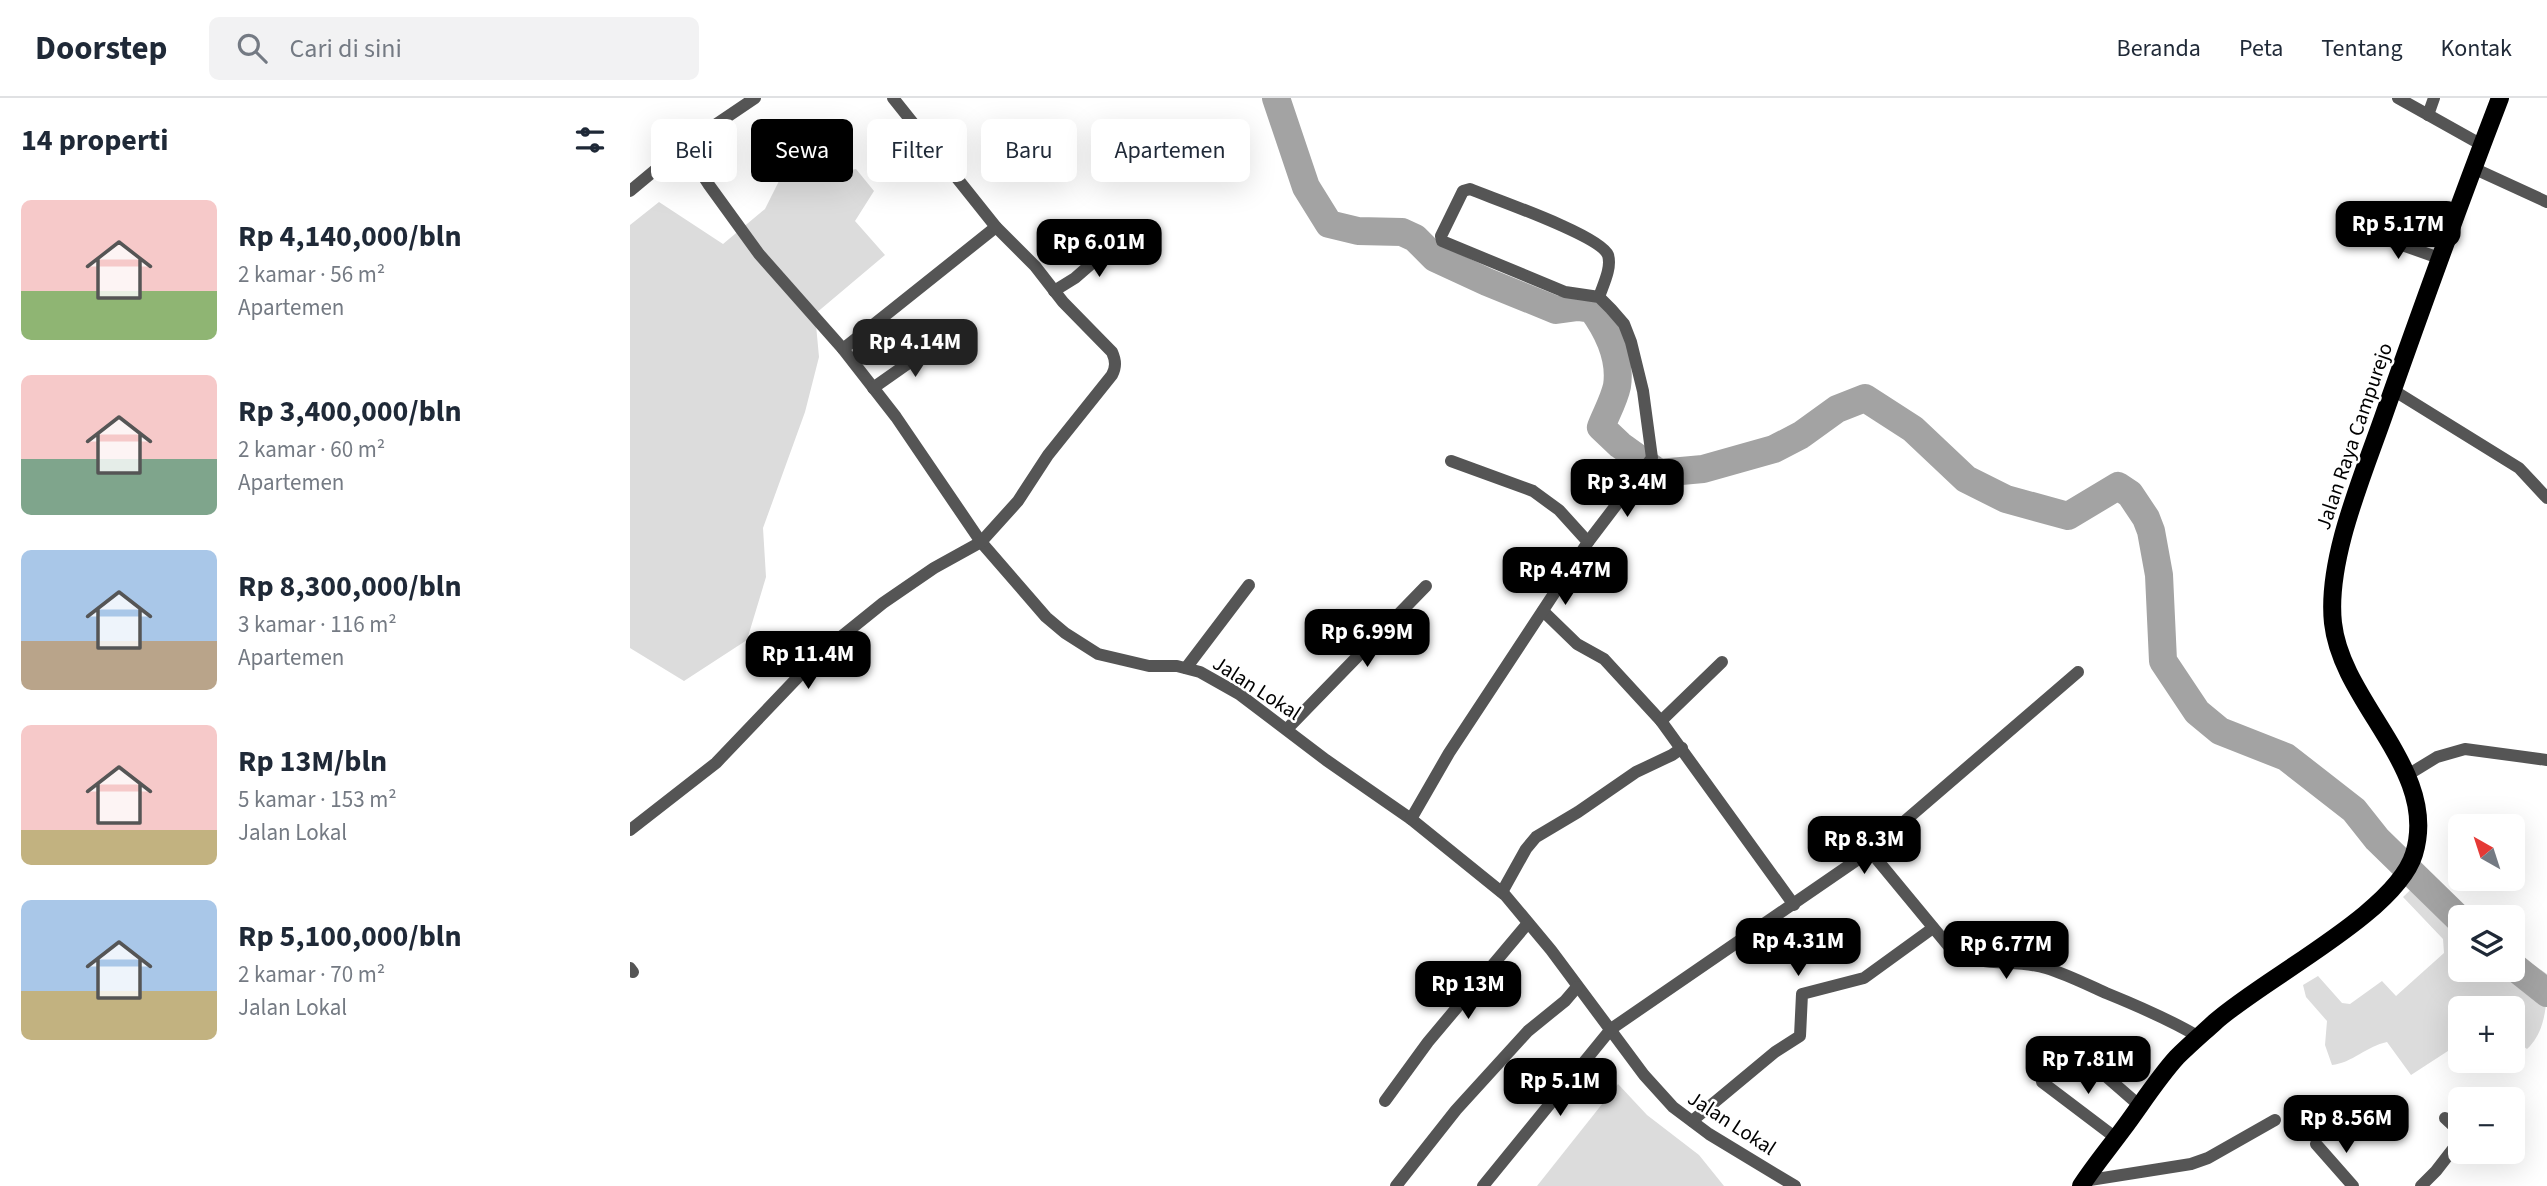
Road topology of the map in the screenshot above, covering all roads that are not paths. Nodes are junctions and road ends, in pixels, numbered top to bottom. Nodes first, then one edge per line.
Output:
1 (755, 98) edge
2 (893, 98) edge
3 (2398, 98) edge
4 (2434, 98) edge
5 (2500, 98) edge
6 (738, 102) edge
7 (2428, 115) junction
8 (717, 119) edge
9 (2482, 145) junction
10 (2473, 168) junction
11 (651, 174) edge
12 (707, 182) edge
13 (630, 191) edge
14 (2547, 202) edge
15 (996, 227) junction
16 (2368, 233) dead end
17 (1122, 237) dead end
18 (2439, 258) junction
19 (1054, 291) junction
20 (1600, 297) junction
21 (937, 343) dead end
22 (843, 349) junction
23 (873, 388) junction
24 (2393, 390) junction
25 (1451, 461) dead end
26 (2547, 498) edge
27 (981, 541) junction
28 (1588, 542) junction
29 (1249, 585) dead end
30 (1426, 586) dead end
31 (1543, 611) junction
32 (1722, 662) dead end
33 (1186, 668) junction
34 (2078, 672) dead end
35 (1661, 721) junction
36 (1287, 729) junction
37 (1682, 748) junction
38 (2547, 760) edge
39 (2406, 776) junction
40 (1411, 819) junction
41 (630, 830) edge
42 (1870, 851) junction
43 (1502, 892) junction
44 (1794, 905) junction
45 (1528, 923) junction
46 (1933, 928) junction
47 (1577, 987) junction
48 (1611, 1028) junction
49 (2199, 1037) junction
50 (1385, 1101) dead end
51 (2140, 1106) junction
52 (2445, 1118) dead end
53 (2275, 1120) dead end
54 (1692, 1121) junction
55 (2448, 1121) edge
56 (2116, 1138) junction
57 (2316, 1144) dead end
58 (2448, 1156) edge
59 (2082, 1184) edge
60 (1396, 1186) edge
61 (1483, 1186) edge
62 (1795, 1186) edge
63 (2353, 1186) edge
64 (2421, 1186) edge

1 - 6 street
2 - 15 street
3 - 7 street
4 - 7 street
5 - 9 main road, Jalan Raya Campurejo
6 - 8 street
7 - 9 street
9 - 10 main road, Jalan Raya Campurejo
10 - 14 street
10 - 18 main road, Jalan Raya Campurejo
11 - 13 street
12 - 22 street, Jalan Lokal
15 - 19 street
15 - 22 street
16 - 18 street
17 - 19 street
18 - 24 main road, Jalan Raya Campurejo
19 - 27 street
20 - 20 street
20 - 28 street
21 - 23 street
22 - 23 street, Jalan Lokal
23 - 27 street, Jalan Lokal
24 - 26 street
24 - 39 main road, Jalan Raya Campurejo
25 - 28 street
27 - 33 street, Jalan Lokal
27 - 41 street
28 - 31 street
29 - 33 street
30 - 36 street
31 - 35 street
31 - 40 street
32 - 35 street
33 - 36 street, Jalan Lokal
34 - 42 street
35 - 37 street
36 - 40 street, Jalan Lokal
37 - 43 street
37 - 44 street
38 - 39 street
39 - 49 main road, Jalan Raya Campurejo
40 - 43 street, Jalan Lokal
42 - 44 street
42 - 46 street
43 - 45 street, Jalan Lokal
44 - 48 street
45 - 47 street, Jalan Lokal
45 - 50 street
46 - 49 street
46 - 54 street
47 - 48 street, Jalan Lokal
47 - 60 street
48 - 54 street, Jalan Lokal
48 - 61 street
49 - 51 main road, Jalan Raya Campurejo
51 - 56 main road, Jalan Raya Campurejo
51 - 56 street
52 - 55 street
53 - 59 street
54 - 62 street, Jalan Lokal
56 - 59 main road, Jalan Raya Campurejo
57 - 63 street
58 - 64 street

